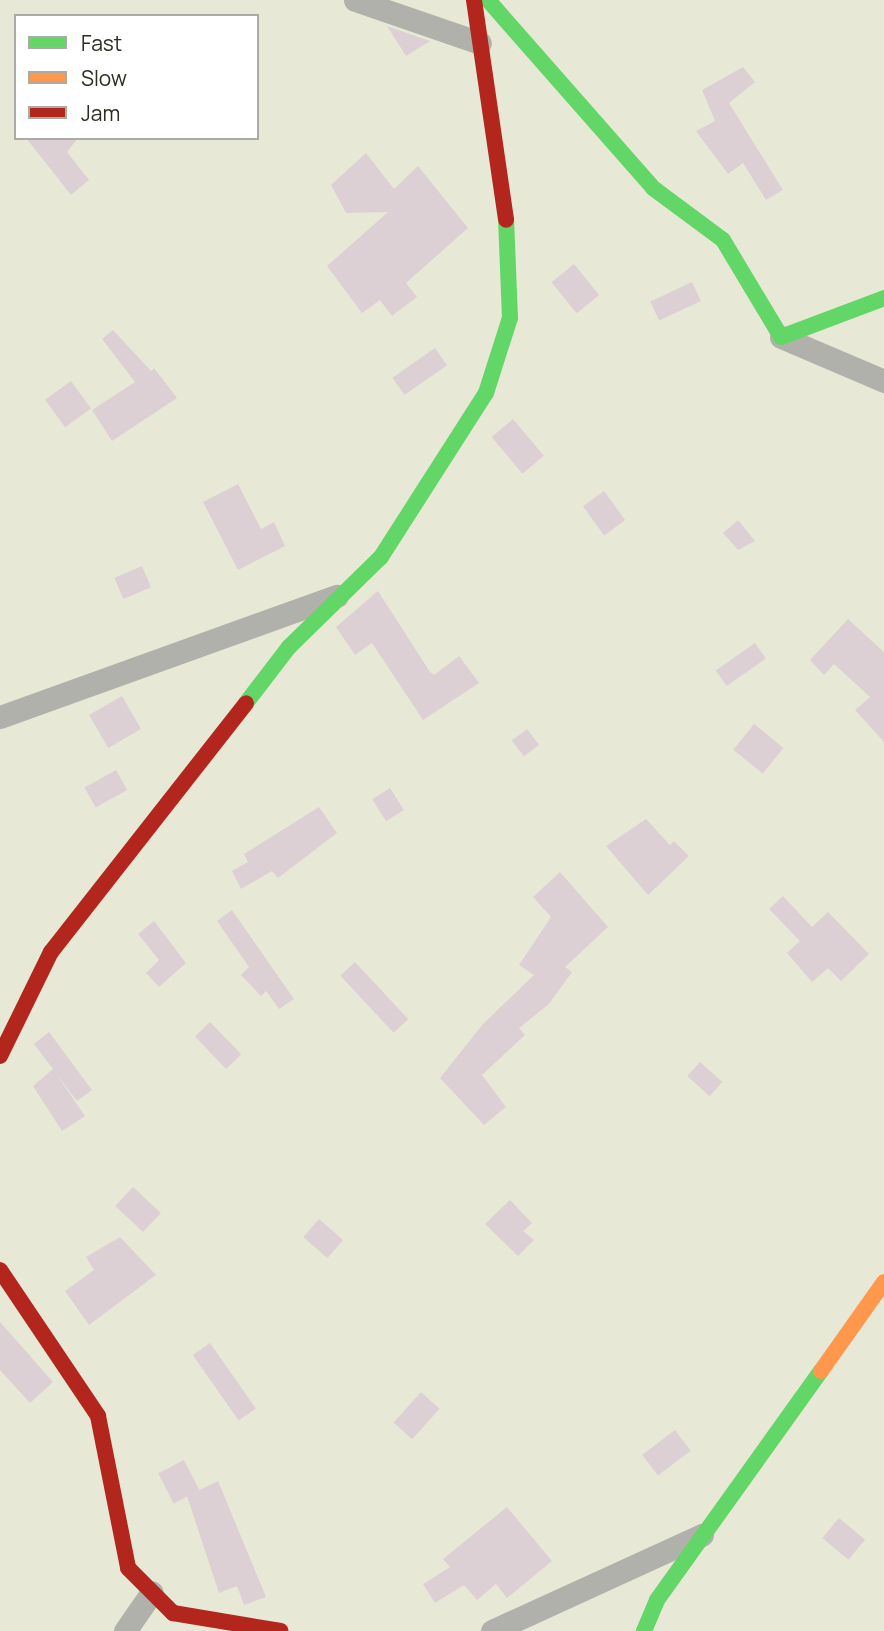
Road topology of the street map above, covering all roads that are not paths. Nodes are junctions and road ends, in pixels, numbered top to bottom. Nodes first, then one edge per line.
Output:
1 (355, 0) edge
2 (474, 0) edge
3 (488, 0) edge
4 (480, 43) junction
5 (884, 298) edge
6 (781, 337) junction
7 (884, 381) edge
8 (343, 594) junction
9 (0, 717) edge
10 (0, 1056) edge
11 (0, 1270) edge
12 (884, 1282) edge
13 (706, 1534) junction
14 (152, 1592) junction
15 (125, 1631) edge
16 (280, 1631) edge
17 (492, 1631) edge
18 (644, 1631) edge

1 - 4 street
2 - 4 street
3 - 6 street
4 - 8 street
5 - 6 street
6 - 7 street
8 - 9 street
8 - 10 street
11 - 14 street
12 - 13 street
13 - 17 street
13 - 18 street
14 - 15 street
14 - 16 street

